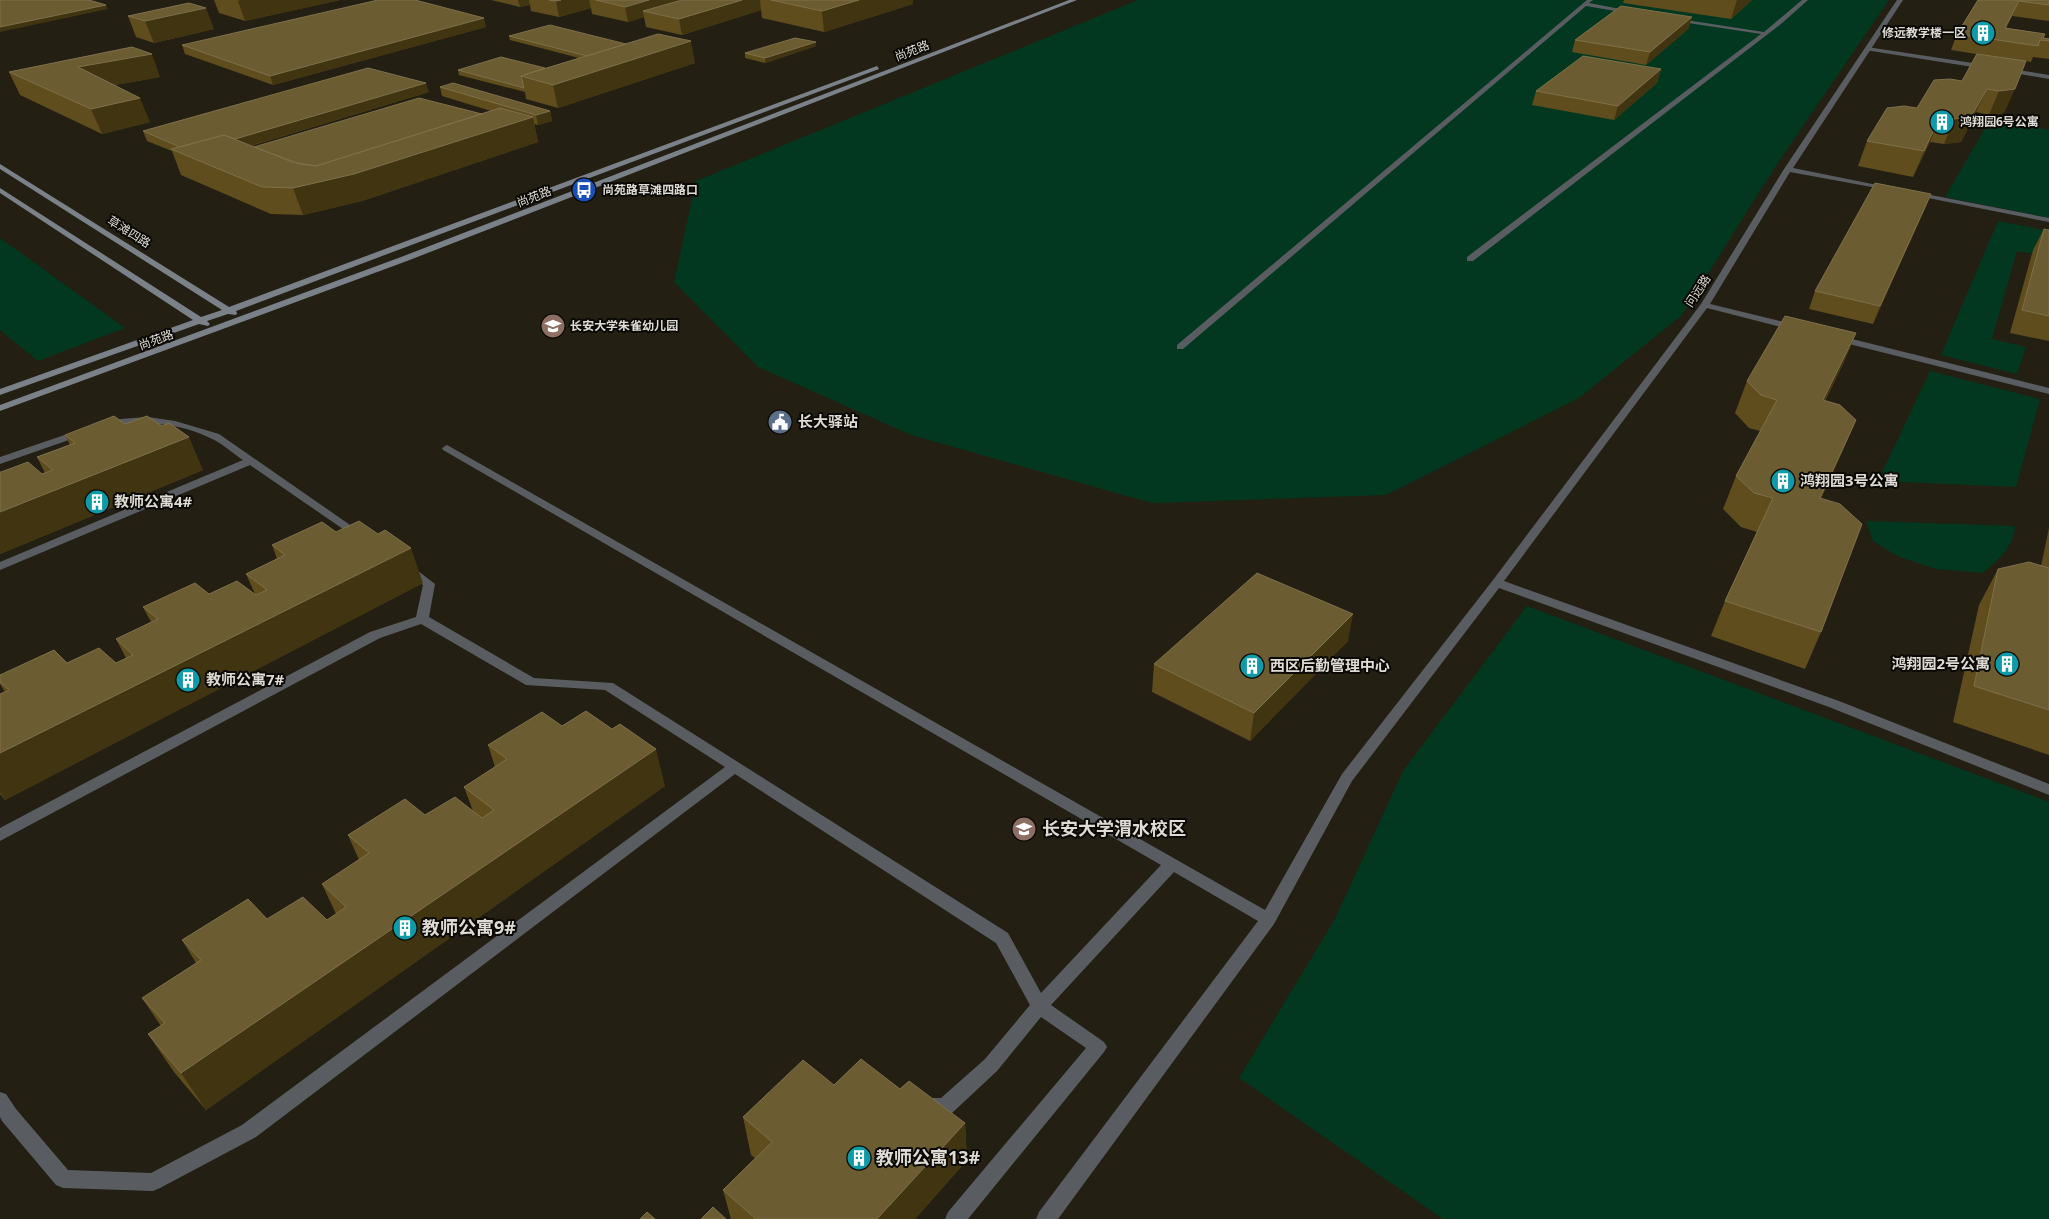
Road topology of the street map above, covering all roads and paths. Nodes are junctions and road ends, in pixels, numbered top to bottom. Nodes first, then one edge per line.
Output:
1 (1054, 0) edge
2 (1074, 0) edge
3 (1804, 0) edge
4 (1900, 0) edge
5 (1588, 2) edge
6 (1641, 14) edge
7 (1670, 18) edge
8 (1764, 33) junction
9 (1867, 49) junction
10 (1992, 68) edge
11 (2002, 70) edge
12 (2049, 77) edge
13 (0, 166) edge
14 (1788, 169) junction
15 (0, 190) edge
16 (1896, 190) edge
17 (1906, 192) edge
18 (2049, 220) edge
19 (1470, 259) dead end
20 (1705, 306) junction
21 (228, 310) junction
22 (244, 319) junction
23 (200, 321) junction
24 (214, 330) junction
25 (1804, 330) edge
26 (1823, 335) edge
27 (1180, 347) dead end
28 (2049, 391) edge
29 (0, 392) edge
30 (0, 408) edge
31 (447, 448) dead end
32 (0, 461) edge
33 (250, 461) junction
34 (374, 546) edge
35 (398, 562) edge
36 (0, 566) edge
37 (1497, 583) junction
38 (422, 619) junction
39 (735, 768) junction
40 (2049, 790) edge
41 (0, 836) edge
42 (1172, 864) junction
43 (1268, 919) junction
44 (1039, 1006) junction
45 (0, 1100) edge
46 (910, 1104) edge
47 (955, 1219) edge
48 (1046, 1219) edge

1 - 21 main road, 尚苑路
2 - 22 main road, 尚苑路
3 - 8 street
4 - 9 street, 问远路
5 - 6 street
5 - 27 street
7 - 8 street
8 - 19 street
9 - 10 street
9 - 14 street, 问远路
11 - 12 street
13 - 21 main road, 草滩四路
14 - 16 street
14 - 20 street, 问远路
15 - 23 main road
17 - 18 street
20 - 25 street
20 - 37 street, 问远路
21 - 22 main road, 草滩四路
21 - 23 main road, 尚苑路
22 - 24 main road, 尚苑路
23 - 24 main road
23 - 29 main road, 尚苑路
24 - 30 main road, 尚苑路
26 - 28 street
31 - 42 street
32 - 33 street
33 - 34 street
33 - 36 street
35 - 38 street
37 - 40 street
37 - 43 street, 问远路
38 - 39 street
38 - 41 street
39 - 44 street
39 - 45 street
42 - 43 street
42 - 44 street
43 - 48 street, 问远路
44 - 46 street
44 - 47 street

